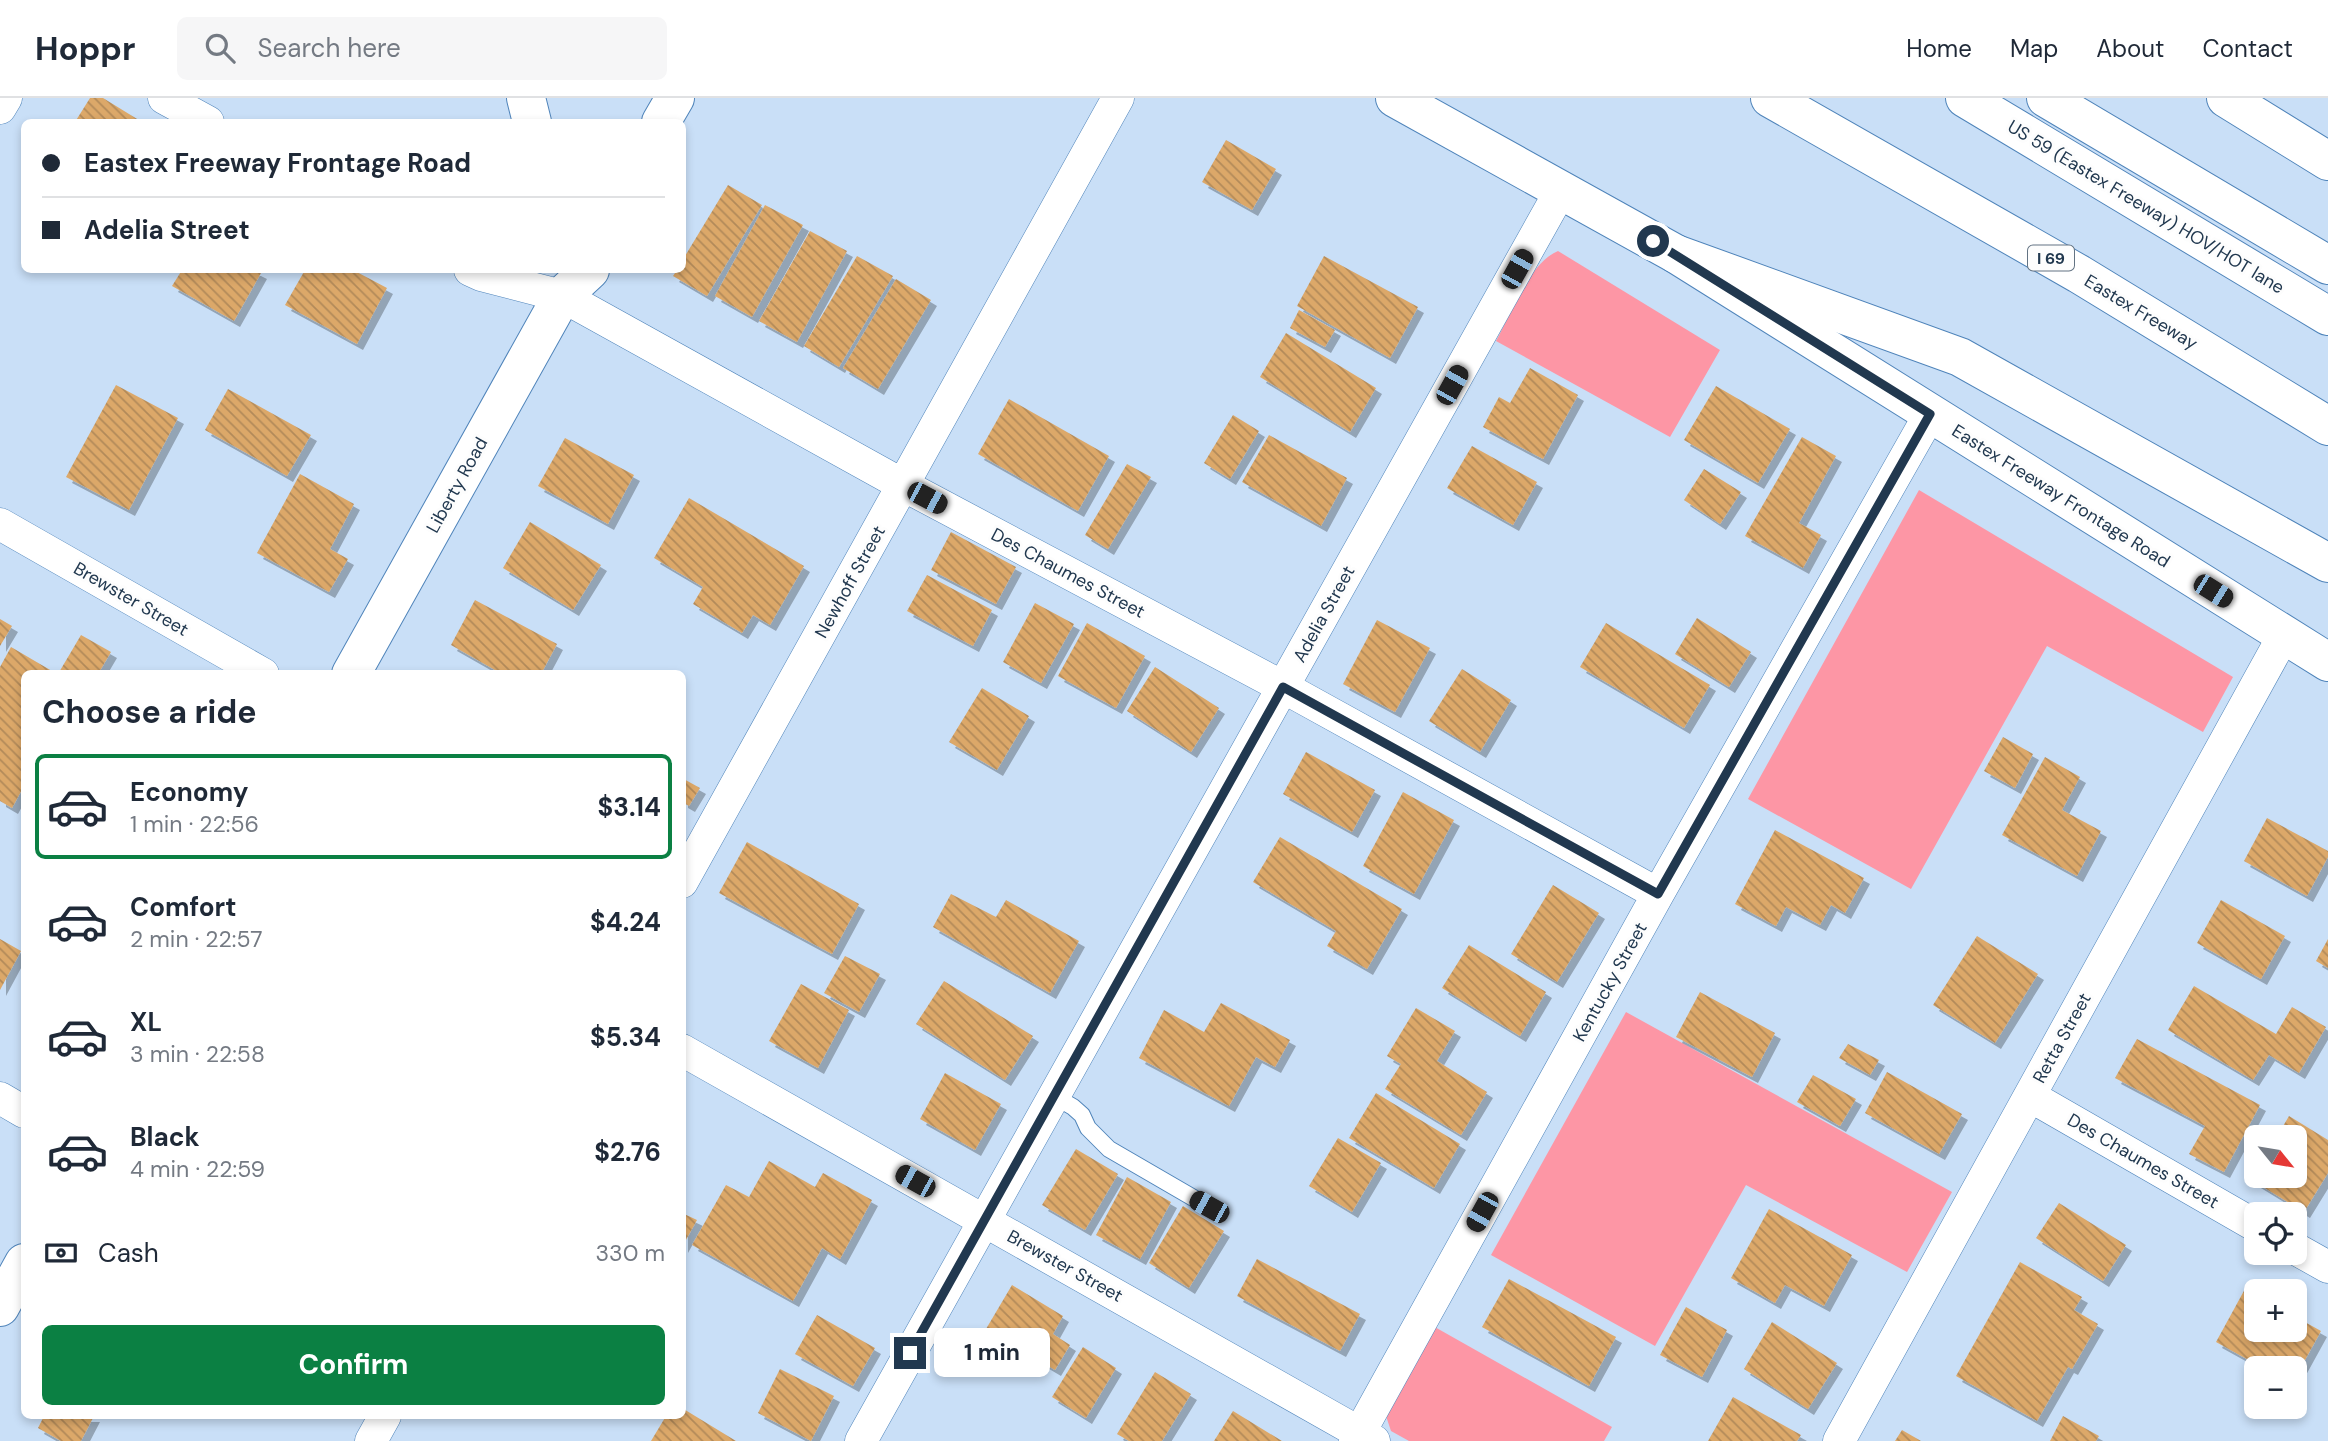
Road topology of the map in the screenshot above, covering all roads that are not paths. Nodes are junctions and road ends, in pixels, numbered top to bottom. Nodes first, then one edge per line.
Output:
1 (6, 98) edge
2 (164, 98) edge
3 (526, 98) edge
4 (646, 98) edge
5 (675, 98) edge
6 (1118, 98) edge
7 (1395, 98) edge
8 (1770, 98) edge
9 (1965, 98) edge
10 (2046, 98) edge
11 (2226, 98) edge
12 (0, 108) edge
13 (202, 119) edge
14 (531, 119) edge
15 (649, 119) edge
16 (663, 119) edge
17 (2328, 161) edge
18 (1561, 190) junction
19 (1676, 254) junction
20 (2328, 265) edge
21 (477, 273) edge
22 (583, 273) edge
23 (560, 283) edge
24 (2328, 316) edge
25 (1930, 414) junction
26 (2328, 426) edge
27 (903, 485) junction
28 (0, 524) edge
29 (2328, 564) edge
30 (2284, 635) junction
31 (2328, 662) edge
32 (256, 670) edge
33 (353, 670) edge
34 (1283, 687) junction
35 (686, 875) edge
36 (1658, 894) junction
37 (686, 1052) edge
38 (1054, 1096) junction
39 (2030, 1096) junction
40 (0, 1098) edge
41 (21, 1110) edge
42 (1209, 1207) dead end
43 (2244, 1219) edge
44 (984, 1221) junction
45 (2307, 1255) edge
46 (2328, 1267) edge
47 (383, 1419) edge
48 (1363, 1438) edge
49 (371, 1441) edge
50 (861, 1441) edge
51 (1839, 1441) edge

1 - 12 street
2 - 13 street
3 - 14 main road
4 - 15 main road
5 - 16 main road
6 - 27 street, Newhoff Street
7 - 18 main road, Eastex Freeway Frontage Road
8 - 26 main road, Eastex Freeway / I 69
9 - 24 main road, US 59 (Eastex Freeway) HOV/HOT lane
10 - 20 main road
11 - 17 main road
18 - 19 main road, Eastex Freeway Frontage Road
18 - 34 street, Adelia Street
19 - 25 main road, Eastex Freeway Frontage Road
19 - 29 main road
21 - 23 street, Des Chaumes Street
22 - 23 main road, Liberty Road
23 - 27 street, Des Chaumes Street
23 - 33 main road, Liberty Road
25 - 30 main road, Eastex Freeway Frontage Road
25 - 36 street, Kentucky Street
27 - 34 street, Des Chaumes Street
27 - 35 street, Newhoff Street
28 - 32 street, Brewster Street
30 - 31 main road, Eastex Freeway Frontage Road
30 - 39 street, Retta Street
34 - 36 street, Des Chaumes Street
34 - 38 street, Adelia Street
36 - 48 street, Kentucky Street
37 - 44 street, Brewster Street
38 - 42 lane
38 - 44 street, Adelia Street
39 - 43 street, Des Chaumes Street
39 - 51 street, Retta Street
40 - 41 street
44 - 48 street, Brewster Street
44 - 50 street, Adelia Street
45 - 46 street
47 - 49 street

